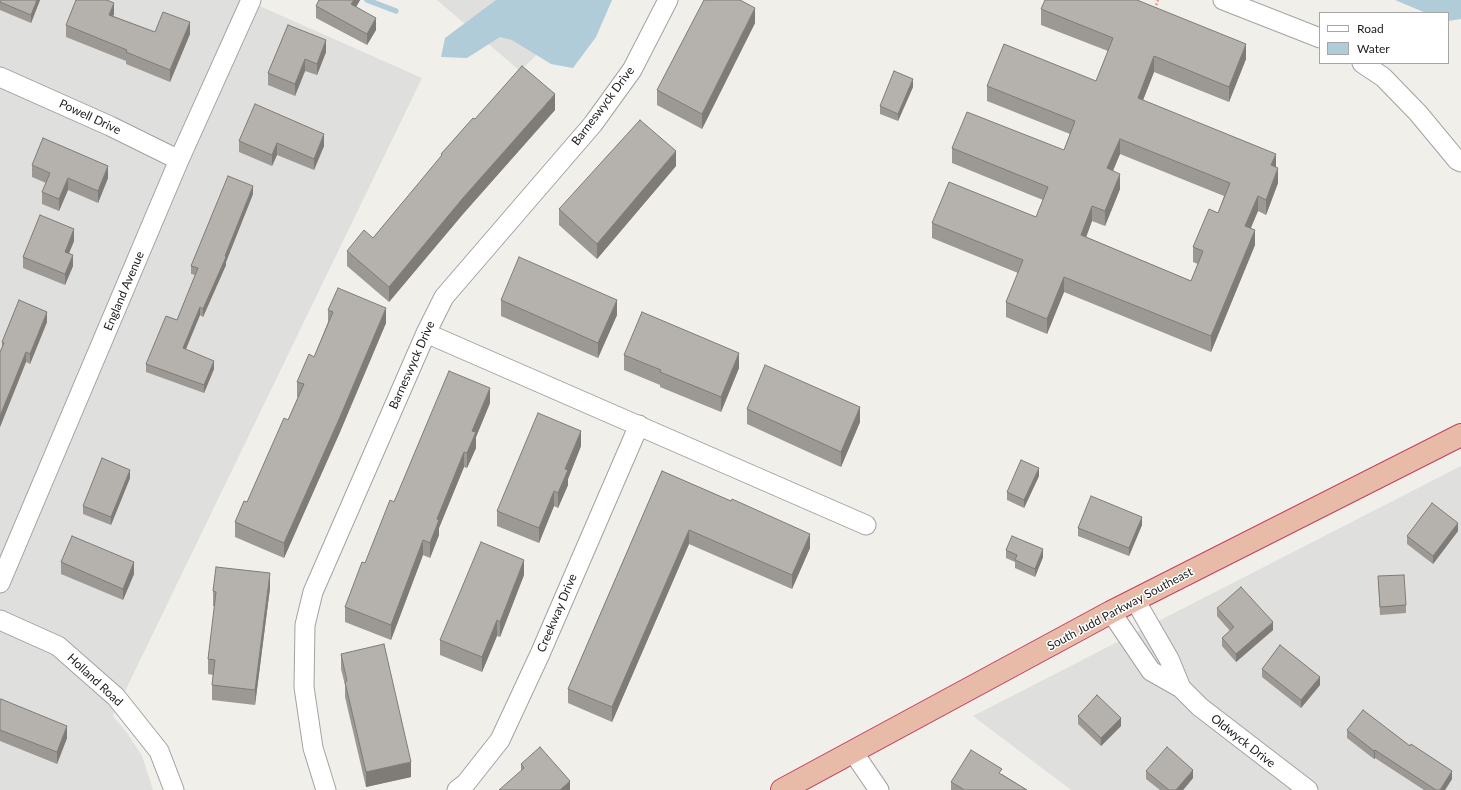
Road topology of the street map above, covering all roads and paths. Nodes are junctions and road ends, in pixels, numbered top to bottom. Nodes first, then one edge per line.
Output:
1 (251, 0) edge
2 (668, 0) edge
3 (1158, 0) edge
4 (1222, 0) edge
5 (1154, 11) edge
6 (1319, 38) edge
7 (1364, 64) edge
8 (0, 77) edge
9 (179, 160) junction
10 (1461, 162) edge
11 (426, 333) junction
12 (639, 425) junction
13 (1461, 435) edge
14 (866, 525) dead end
15 (0, 583) edge
16 (1135, 600) junction
17 (1111, 612) junction
18 (0, 620) edge
19 (1181, 688) junction
20 (852, 752) junction
21 (174, 790) edge
22 (326, 790) edge
23 (457, 790) edge
24 (782, 790) edge
25 (879, 790) edge
26 (1308, 790) edge

1 - 9 street, England Avenue
2 - 11 street, Barneswyck Drive
3 - 5 path
4 - 6 street
7 - 10 street
8 - 9 street, Powell Drive
9 - 15 street, England Avenue
11 - 12 street
11 - 22 street, Barneswyck Drive
12 - 14 street
12 - 23 street, Creekway Drive
13 - 16 highway, South Judd Parkway Southeast
16 - 17 highway, South Judd Parkway Southeast
16 - 19 street, Oldwyck Drive
17 - 19 street, Oldwyck Drive
17 - 20 highway, South Judd Parkway Southeast
18 - 21 street, Holland Road
19 - 26 street, Oldwyck Drive
20 - 24 highway, South Judd Parkway Southeast
20 - 25 street

